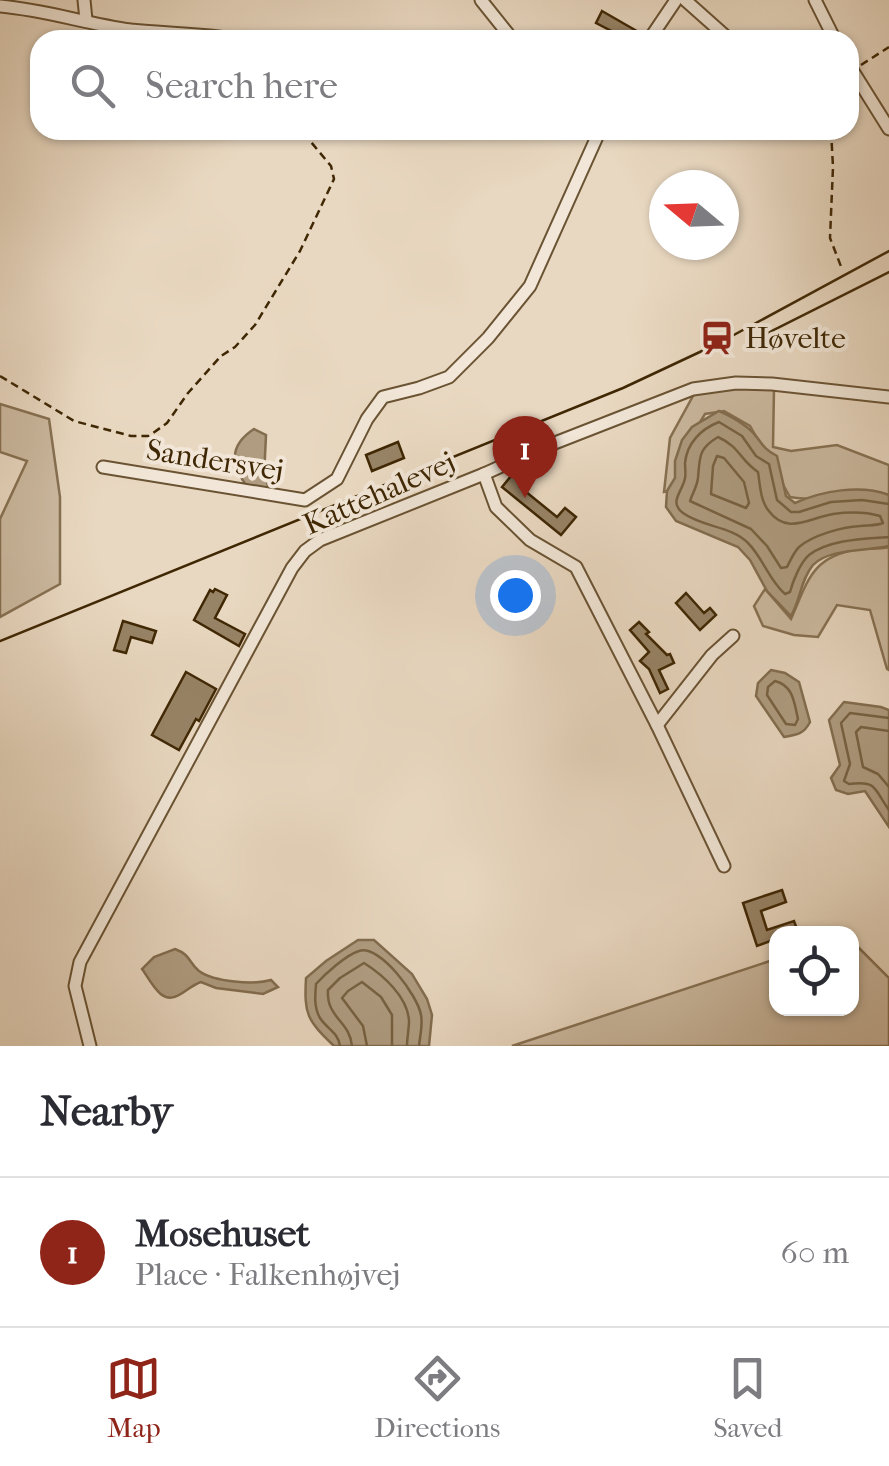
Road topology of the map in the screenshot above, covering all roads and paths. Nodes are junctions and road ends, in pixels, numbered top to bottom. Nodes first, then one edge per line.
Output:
1 (84, 0) edge
2 (481, 0) edge
3 (676, 0) edge
4 (685, 0) edge
5 (816, 0) edge
6 (0, 6) edge
7 (86, 20) junction
8 (130, 30) edge
9 (505, 30) edge
10 (656, 30) edge
11 (719, 30) edge
12 (830, 30) edge
13 (889, 48) edge
14 (859, 64) edge
15 (859, 83) edge
16 (889, 129) edge
17 (309, 140) edge
18 (596, 140) edge
19 (831, 140) edge
20 (842, 269) dead end
21 (0, 376) edge
22 (889, 397) edge
23 (102, 467) dead end
24 (484, 474) junction
25 (734, 636) dead end
26 (657, 725) junction
27 (724, 866) dead end
28 (90, 1046) edge

1 - 7 street
2 - 9 street
3 - 10 street
4 - 11 street
5 - 12 street
6 - 7 street
7 - 8 street
13 - 14 path
15 - 16 street
17 - 21 path
18 - 23 street, Sandersvej
19 - 20 path
22 - 24 street, Kattehalevej
24 - 26 street
24 - 28 street, Kattehalevej
25 - 26 street
26 - 27 street

